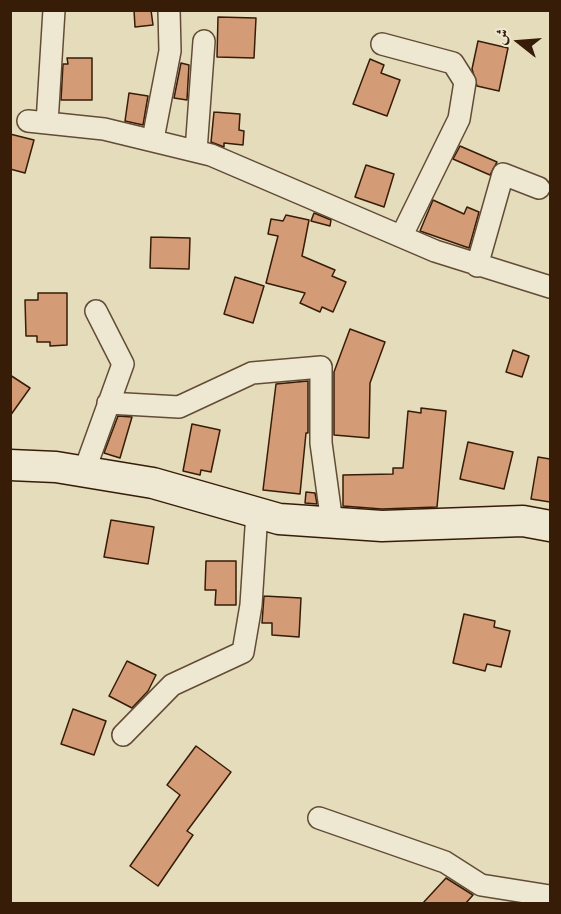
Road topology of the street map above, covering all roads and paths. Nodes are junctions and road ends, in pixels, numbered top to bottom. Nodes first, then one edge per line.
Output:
1 (54, 10) edge
2 (169, 10) edge
3 (204, 41) dead end
4 (382, 44) dead end
5 (153, 140) junction
6 (196, 151) junction
7 (539, 188) dead end
8 (402, 235) junction
9 (477, 266) junction
10 (550, 287) edge
11 (96, 311) dead end
12 (108, 403) junction
13 (12, 463) edge
14 (84, 472) junction
15 (257, 512) junction
16 (332, 523) junction
17 (550, 526) edge
18 (123, 735) dead end
19 (319, 818) dead end
20 (550, 896) edge
21 (532, 903) edge

1 - 5 street
2 - 5 street
3 - 6 street
4 - 8 street
5 - 6 street
6 - 8 street
7 - 9 street
8 - 9 street
9 - 10 street
11 - 12 street
12 - 14 street
12 - 16 street
13 - 14 street
14 - 15 street
15 - 16 street
15 - 18 street
16 - 17 street
19 - 20 street
20 - 21 street

